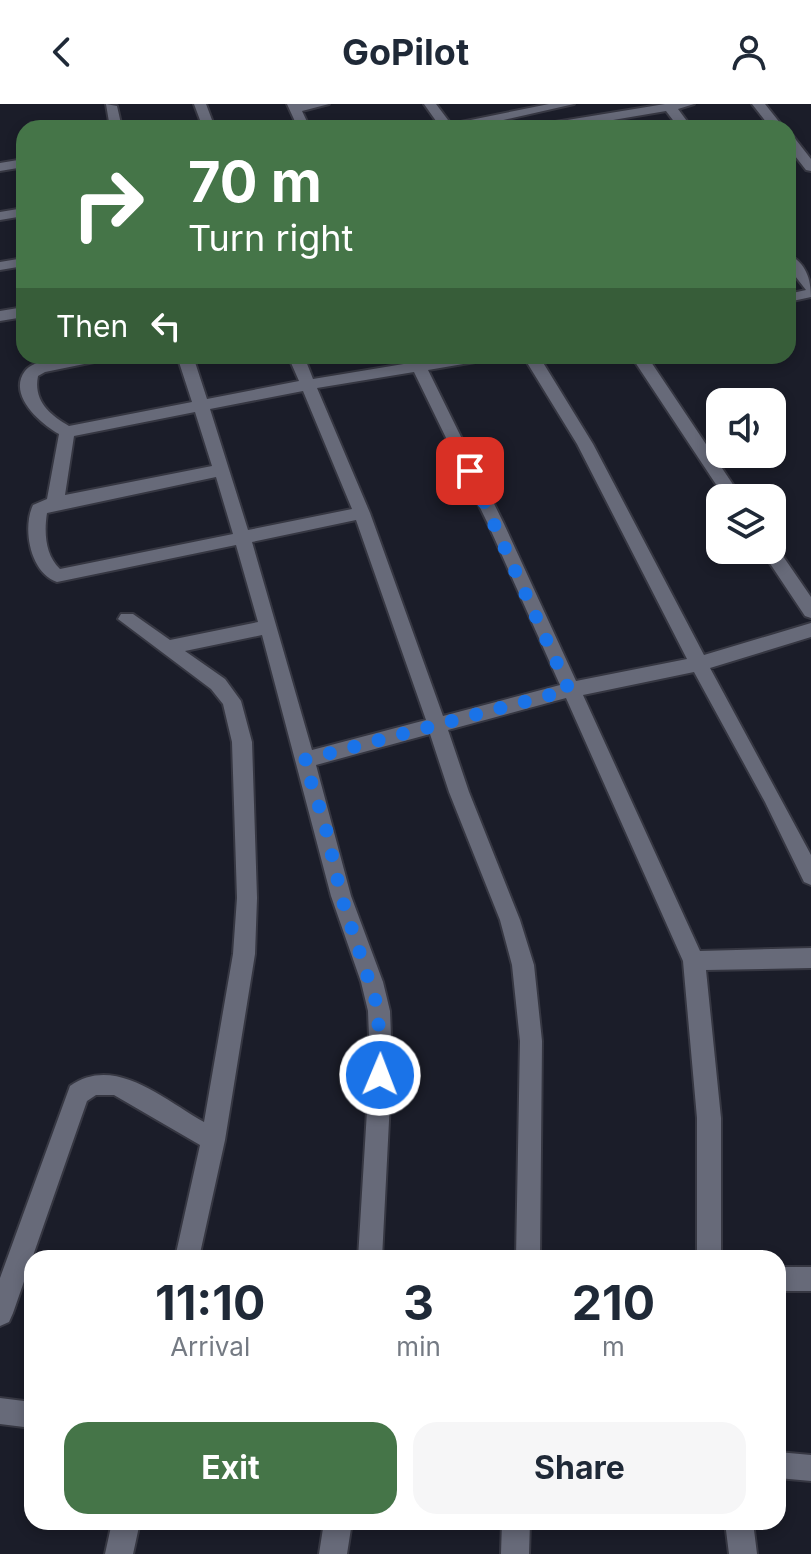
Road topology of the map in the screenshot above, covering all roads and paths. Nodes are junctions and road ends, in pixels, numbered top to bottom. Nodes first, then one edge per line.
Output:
1 (323, 104) edge
2 (568, 104) edge
3 (688, 104) edge
4 (758, 104) edge
5 (111, 106) dead end
6 (294, 106) edge
7 (514, 108) edge
8 (670, 108) junction
9 (114, 120) edge
10 (474, 120) edge
11 (612, 120) edge
12 (680, 120) edge
13 (771, 120) edge
14 (796, 149) edge
15 (811, 167) edge
16 (796, 268) edge
17 (811, 287) edge
18 (60, 364) edge
19 (188, 364) edge
20 (299, 364) edge
21 (431, 364) edge
22 (536, 364) edge
23 (644, 364) edge
24 (419, 366) junction
25 (307, 385) junction
26 (202, 406) junction
27 (67, 432) junction
28 (222, 470) junction
29 (725, 484) edge
30 (55, 503) junction
31 (362, 513) junction
32 (243, 536) junction
33 (779, 564) edge
34 (811, 611) edge
35 (127, 619) dead end
36 (270, 626) junction
37 (811, 630) edge
38 (167, 648) junction
39 (699, 664) junction
40 (569, 690) junction
41 (436, 724) junction
42 (304, 760) junction
43 (811, 876) edge
44 (811, 958) edge
45 (694, 961) junction
46 (213, 1140) junction
47 (189, 1250) edge
48 (370, 1250) edge
49 (528, 1250) edge
50 (709, 1250) edge
51 (786, 1279) edge
52 (811, 1279) edge
53 (0, 1313) edge
54 (0, 1411) edge
55 (24, 1414) edge
56 (786, 1466) edge
57 (811, 1468) edge
58 (124, 1530) edge
59 (337, 1530) edge
60 (516, 1530) edge
61 (740, 1530) edge
62 (119, 1554) edge
63 (333, 1554) edge
64 (515, 1554) edge
65 (743, 1554) edge

1 - 6 street
2 - 7 street
3 - 8 street
4 - 13 street
5 - 9 street
7 - 10 street
8 - 11 street
8 - 12 street
14 - 15 street
16 - 17 street
18 - 27 street
19 - 26 street
20 - 25 street
21 - 24 street
22 - 39 street
23 - 29 street
24 - 25 street
24 - 40 street
25 - 26 street
25 - 31 street
26 - 27 street
26 - 28 street
27 - 30 street
28 - 30 street
28 - 32 street
30 - 32 street
31 - 32 street
31 - 41 street
32 - 36 street
33 - 34 street
35 - 38 street
36 - 38 street
36 - 42 street
37 - 39 street
38 - 46 street
39 - 40 street
39 - 43 street
40 - 41 street
40 - 45 street
41 - 42 street
41 - 49 street
42 - 48 street
44 - 45 street
45 - 50 street
46 - 47 street
46 - 53 street
51 - 52 street
54 - 55 street
56 - 57 street
58 - 62 street
59 - 63 street
60 - 64 street
61 - 65 street

